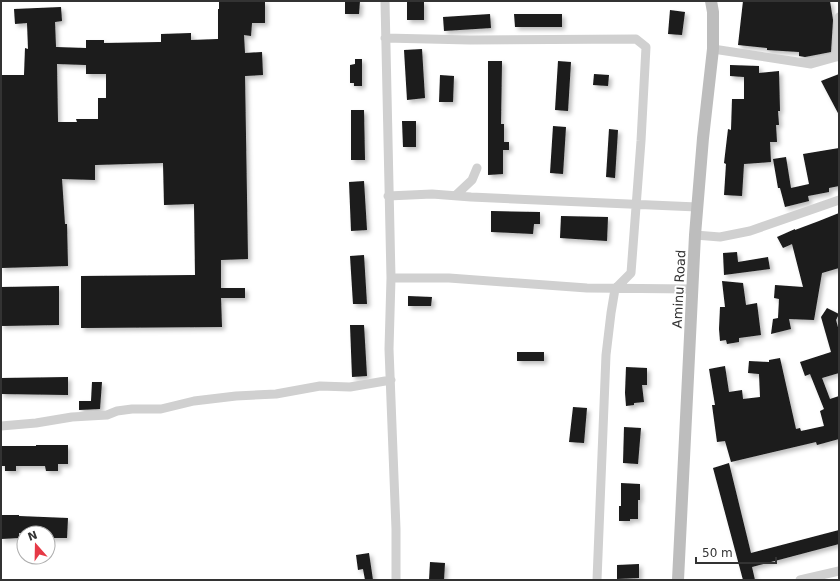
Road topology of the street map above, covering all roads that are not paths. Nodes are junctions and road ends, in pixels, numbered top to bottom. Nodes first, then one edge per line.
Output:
1 (385, 1) edge
2 (713, 5) edge
3 (839, 17) edge
4 (385, 38) junction
5 (713, 49) junction
6 (838, 56) edge
7 (477, 168) dead end
8 (456, 195) junction
9 (388, 196) junction
10 (839, 200) edge
11 (635, 205) junction
12 (697, 208) junction
13 (695, 235) junction
14 (391, 278) junction
15 (615, 289) junction
16 (693, 290) junction
17 (391, 380) junction
18 (1, 426) edge
19 (839, 571) edge
20 (396, 580) edge
21 (597, 580) edge
22 (678, 580) edge
23 (800, 580) edge

1 - 4 street
2 - 5 street, Aminu Road
3 - 6 street
4 - 9 street
4 - 11 street
5 - 6 street
5 - 12 street, Aminu Road
7 - 8 street
8 - 9 street
8 - 11 street
9 - 14 street
10 - 13 street
11 - 12 street
11 - 15 street
12 - 13 street, Aminu Road
13 - 16 street, Aminu Road
14 - 15 street
14 - 17 street
15 - 16 street
15 - 21 street
16 - 22 street, Aminu Road
17 - 18 street
17 - 20 street
19 - 23 street

